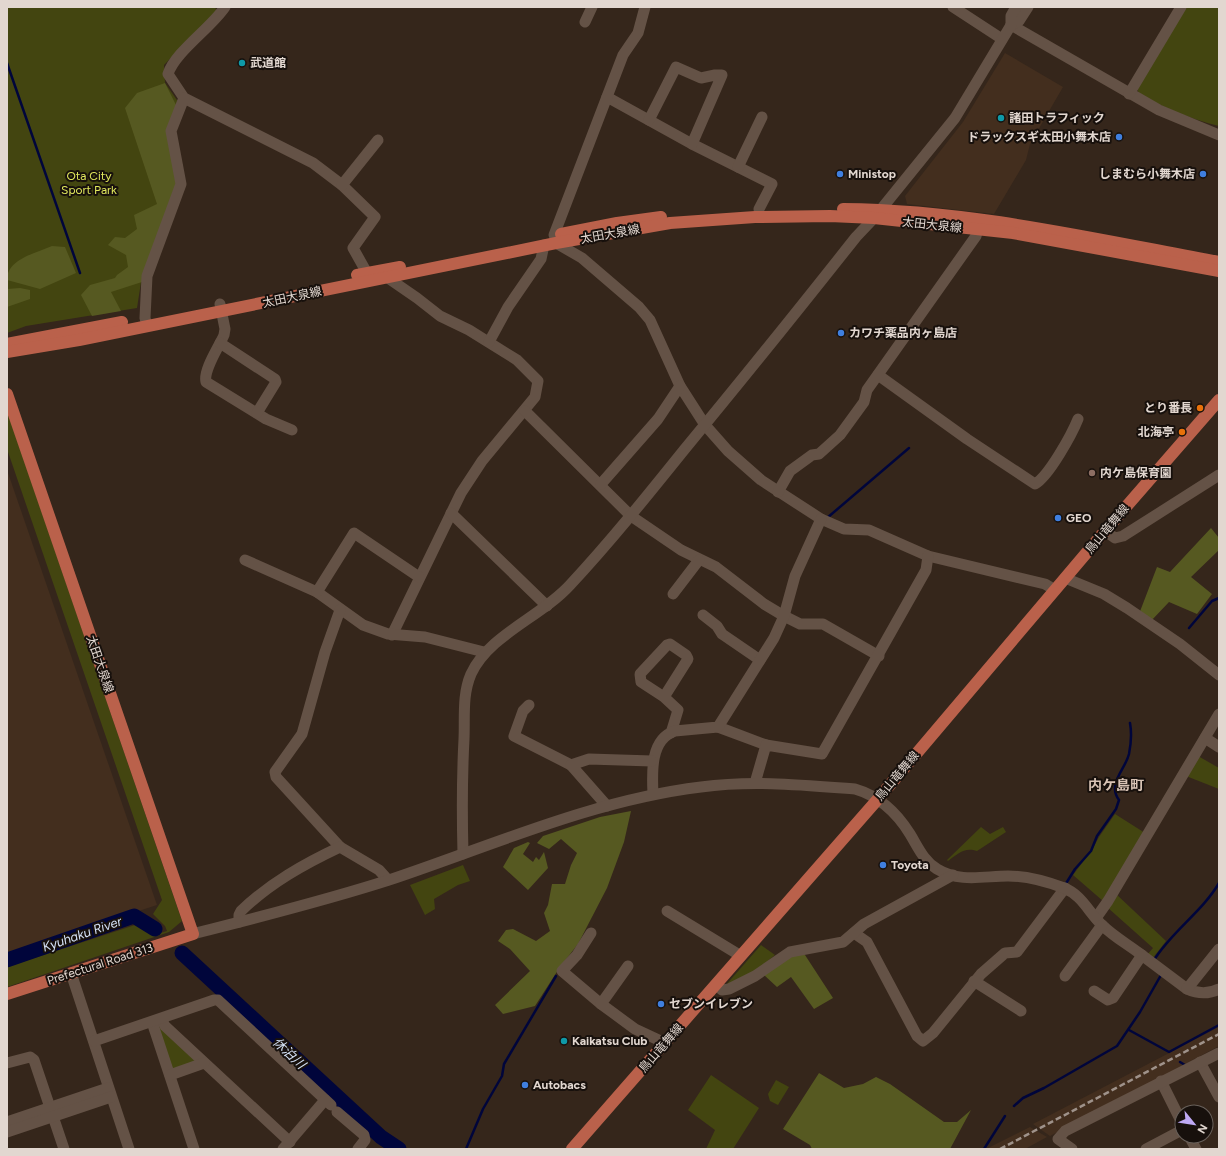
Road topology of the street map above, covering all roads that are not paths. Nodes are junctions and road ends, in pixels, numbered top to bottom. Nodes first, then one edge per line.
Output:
1 (225, 7) edge
2 (592, 7) edge
3 (645, 7) edge
4 (953, 7) edge
5 (1016, 7) edge
6 (1028, 7) edge
7 (1182, 7) edge
8 (585, 22) dead end
9 (1011, 25) junction
10 (1002, 39) junction
11 (1129, 94) junction
12 (607, 97) junction
13 (184, 98) junction
14 (762, 117) dead end
15 (649, 120) junction
16 (1219, 134) edge
17 (378, 140) dead end
18 (692, 144) junction
19 (738, 167) junction
20 (342, 185) junction
21 (759, 209) junction
22 (878, 214) junction
23 (979, 225) junction
24 (551, 241) junction
25 (1219, 262) edge
26 (1219, 271) edge
27 (377, 277) junction
28 (221, 308) junction
29 (146, 322) junction
30 (489, 342) junction
31 (220, 343) junction
32 (7, 344) edge
33 (7, 352) edge
34 (878, 375) junction
35 (680, 386) junction
36 (7, 394) edge
37 (1219, 400) edge
38 (525, 411) junction
39 (257, 414) junction
40 (1078, 419) dead end
41 (705, 425) junction
42 (292, 430) dead end
43 (1219, 475) edge
44 (600, 484) junction
45 (778, 492) junction
46 (451, 513) junction
47 (631, 516) junction
48 (821, 519) junction
49 (1105, 531) junction
50 (928, 556) junction
51 (245, 560) dead end
52 (699, 560) junction
53 (419, 577) junction
54 (1065, 578) junction
55 (1055, 590) junction
56 (316, 592) junction
57 (673, 594) dead end
58 (547, 606) junction
59 (340, 610) junction
60 (703, 616) dead end
61 (784, 616) junction
62 (392, 634) junction
63 (484, 652) junction
64 (879, 656) junction
65 (760, 660) junction
66 (1219, 676) edge
67 (664, 697) junction
68 (529, 705) dead end
69 (1219, 714) edge
70 (718, 727) junction
71 (671, 733) junction
72 (1205, 738) junction
73 (766, 745) junction
74 (1219, 746) edge
75 (652, 761) junction
76 (571, 765) junction
77 (755, 782) junction
78 (652, 794) junction
79 (878, 799) junction
80 (607, 806) junction
81 (340, 848) junction
82 (463, 854) junction
83 (953, 875) junction
84 (388, 880) junction
85 (1065, 888) junction
86 (666, 911) dead end
87 (239, 922) junction
88 (1099, 922) junction
89 (591, 933) dead end
90 (854, 933) junction
91 (193, 934) junction
92 (1219, 949) edge
93 (1142, 955) junction
94 (741, 956) junction
95 (628, 966) dead end
96 (71, 973) junction
97 (1065, 976) dead end
98 (974, 981) junction
99 (716, 985) junction
100 (1187, 989) junction
101 (1219, 989) edge
102 (1094, 991) dead end
103 (7, 994) edge
104 (601, 1004) junction
105 (1021, 1011) dead end
106 (156, 1020) junction
107 (94, 1041) junction
108 (665, 1043) junction
109 (1219, 1053) edge
110 (1200, 1062) junction
111 (7, 1063) edge
112 (204, 1063) junction
113 (170, 1076) junction
114 (1161, 1081) junction
115 (110, 1093) junction
116 (1219, 1097) edge
117 (331, 1105) junction
118 (1174, 1107) edge
119 (52, 1111) junction
120 (7, 1122) edge
121 (7, 1132) edge
122 (1174, 1134) edge
123 (286, 1145) edge
124 (64, 1149) edge
125 (129, 1149) edge
126 (194, 1149) edge
127 (358, 1149) edge
128 (572, 1149) edge
129 (1072, 1149) edge
130 (1146, 1149) edge

1 - 13 street
2 - 8 street
3 - 12 street
4 - 10 street
5 - 9 street
6 - 9 street
7 - 11 street
9 - 10 street
9 - 11 street
10 - 22 street
11 - 16 street
12 - 15 street
12 - 24 street
13 - 20 street
13 - 29 street
14 - 19 street
15 - 18 street
15 - 18 street
17 - 20 street
18 - 19 street
19 - 21 street
20 - 27 street
21 - 22 main road, 太田大泉線
21 - 24 main road, 太田大泉線
22 - 23 main road, 太田大泉線
22 - 24 main road, 太田大泉線
22 - 41 street
23 - 25 main road, 太田大泉線
23 - 26 main road, 太田大泉線
23 - 34 street
24 - 27 main road, 太田大泉線
24 - 27 main road, 太田大泉線
24 - 30 street
24 - 35 street
27 - 28 main road, 太田大泉線
27 - 30 street
28 - 29 main road, 太田大泉線
28 - 31 street
29 - 32 main road, 太田大泉線
29 - 33 main road, 太田大泉線
30 - 38 street
31 - 39 street
31 - 39 street
34 - 40 street
34 - 45 street
35 - 41 street
35 - 44 street
36 - 91 main road, 太田大泉線
37 - 49 main road, 鳥山竜舞線
38 - 44 street
38 - 46 street
39 - 42 street
41 - 45 street
41 - 47 street
43 - 49 street
44 - 47 street
45 - 48 street
46 - 53 street
46 - 58 street
47 - 52 street
47 - 58 street
48 - 50 street
48 - 61 street
49 - 54 main road, 鳥山竜舞線
50 - 55 street
50 - 64 street
51 - 56 street
52 - 57 street
52 - 61 street
53 - 56 street
53 - 62 street
54 - 55 main road, 鳥山竜舞線
54 - 66 street
55 - 79 main road, 鳥山竜舞線
56 - 59 street
58 - 63 street
59 - 62 street
59 - 81 street
60 - 65 street
61 - 64 street
61 - 65 street
62 - 63 street
63 - 82 street
64 - 73 street
65 - 70 street
67 - 67 street
67 - 71 street
68 - 76 street
69 - 72 street
70 - 71 street
70 - 73 street
71 - 75 street
72 - 74 street
72 - 88 street
73 - 77 street
75 - 76 street
75 - 78 street
76 - 80 street
77 - 78 street
77 - 79 street
78 - 80 street
79 - 83 street
79 - 94 main road, 鳥山竜舞線
80 - 82 street
81 - 84 street
81 - 87 street
82 - 84 street
83 - 85 street
83 - 90 street
84 - 87 street
85 - 88 street
85 - 98 street
86 - 94 street
87 - 91 street
88 - 93 street
88 - 97 street
89 - 104 street
90 - 98 street
90 - 99 street
91 - 96 main road, Prefectural Road 313
92 - 100 street
93 - 100 street
93 - 102 street
94 - 99 main road, 鳥山竜舞線
95 - 104 street
96 - 103 main road, Prefectural Road 313
96 - 107 street
98 - 105 street
99 - 108 main road, 鳥山竜舞線
100 - 101 street
104 - 108 street
106 - 107 street
106 - 112 street
106 - 113 street
106 - 117 street
107 - 115 street
108 - 128 main road, 鳥山竜舞線
109 - 110 street
110 - 114 street
110 - 116 street
111 - 119 street
112 - 113 street
112 - 123 street
113 - 126 street
114 - 118 street
114 - 129 street
115 - 119 street
115 - 125 street
117 - 123 street
117 - 127 street
119 - 120 street
119 - 121 street
119 - 124 street
122 - 130 street

